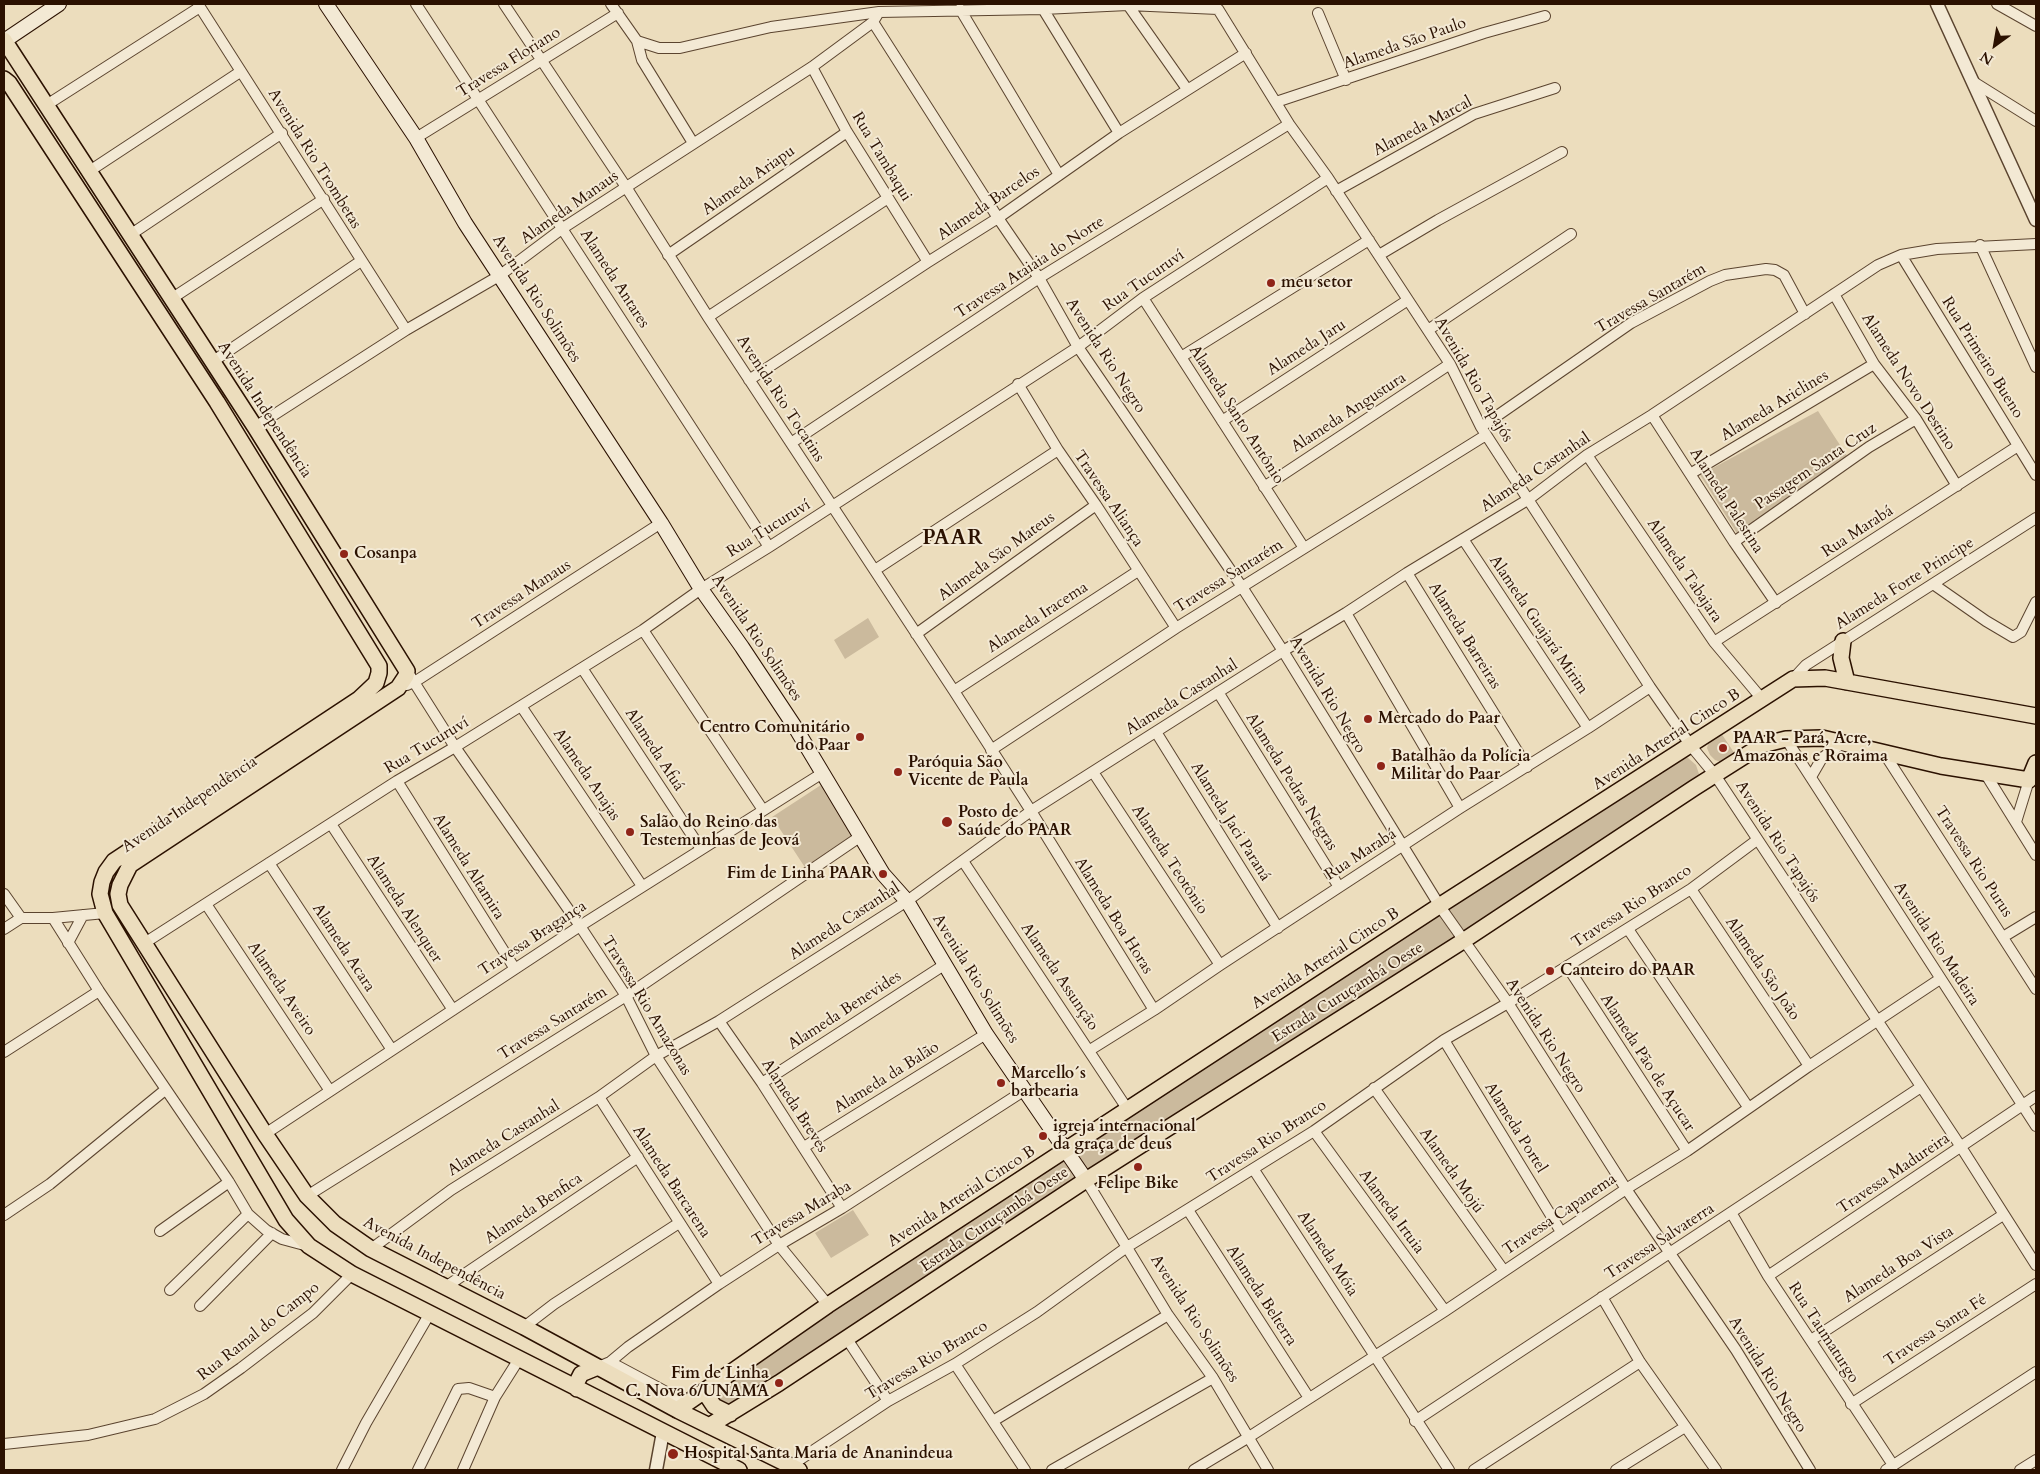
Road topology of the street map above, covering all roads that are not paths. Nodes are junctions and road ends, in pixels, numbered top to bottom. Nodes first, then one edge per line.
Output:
1 (59, 4) edge
2 (326, 4) edge
3 (416, 4) edge
4 (504, 4) edge
5 (611, 4) edge
6 (1937, 4) edge
7 (1997, 4) edge
8 (199, 5) edge
9 (1128, 5) edge
10 (2008, 6) edge
11 (960, 9) junction
12 (1043, 9) junction
13 (879, 12) junction
14 (1318, 13) dead end
15 (618, 14) junction
16 (1545, 16) dead end
17 (873, 22) junction
18 (2036, 26) edge
19 (4, 41) edge
20 (637, 42) junction
21 (1246, 53) junction
22 (540, 60) junction
23 (812, 67) junction
24 (240, 72) junction
25 (4, 79) edge
26 (1346, 80) junction
27 (1972, 81) junction
28 (1555, 88) dead end
29 (1187, 89) junction
30 (478, 101) junction
31 (1276, 102) junction
32 (46, 106) junction
33 (2036, 121) edge
34 (1289, 124) junction
35 (847, 132) junction
36 (282, 133) junction
37 (1119, 133) junction
38 (416, 138) junction
39 (693, 143) junction
40 (1562, 152) dead end
41 (88, 172) junction
42 (1059, 174) junction
43 (1328, 178) junction
44 (626, 187) junction
45 (1336, 191) junction
46 (324, 198) junction
47 (888, 198) junction
48 (2031, 202) edge
49 (998, 218) junction
50 (2036, 220) edge
51 (563, 228) junction
52 (1571, 234) dead end
53 (130, 235) junction
54 (1368, 240) junction
55 (2036, 244) edge
56 (1980, 245) junction
57 (668, 255) junction
58 (1379, 256) junction
59 (1902, 256) junction
60 (361, 261) junction
61 (928, 262) junction
62 (499, 276) junction
63 (1039, 278) junction
64 (1834, 294) junction
65 (1142, 298) junction
66 (171, 300) junction
67 (1408, 300) junction
68 (1805, 314) junction
69 (708, 317) junction
70 (406, 330) junction
71 (1428, 330) junction
72 (1078, 347) junction
73 (1181, 357) junction
74 (212, 362) junction
75 (1450, 364) junction
76 (1874, 364) junction
77 (2036, 367) edge
78 (749, 380) junction
79 (1018, 384) junction
80 (217, 402) junction
81 (1652, 414) junction
82 (1916, 419) junction
83 (1222, 421) junction
84 (255, 427) junction
85 (1483, 431) junction
86 (791, 443) junction
87 (2018, 446) junction
88 (1058, 450) junction
89 (1588, 455) junction
90 (1690, 474) junction
91 (2036, 475) edge
92 (1957, 486) junction
93 (1264, 487) junction
94 (1529, 500) junction
95 (1096, 505) junction
96 (833, 506) junction
97 (2036, 518) edge
98 (661, 523) junction
99 (1463, 539) junction
100 (1734, 542) junction
101 (769, 547) junction
102 (1304, 548) junction
103 (875, 570) junction
104 (1138, 571) junction
105 (1407, 573) junction
106 (1933, 584) junction
107 (1242, 587) junction
108 (702, 589) junction
109 (2036, 602) edge
110 (1776, 603) junction
111 (1346, 613) junction
112 (1176, 628) junction
113 (643, 630) junction
114 (916, 634) junction
115 (1843, 641) junction
116 (1714, 642) junction
117 (1283, 651) junction
118 (582, 668) junction
119 (410, 677) junction
120 (1793, 679) junction
121 (1847, 682) junction
122 (1650, 687) junction
123 (954, 691) junction
124 (1218, 692) junction
125 (1762, 699) junction
126 (521, 706) junction
127 (2036, 716) edge
128 (1588, 728) junction
129 (1156, 732) junction
130 (1786, 738) junction
131 (1843, 743) junction
132 (1691, 746) junction
133 (455, 747) junction
134 (991, 750) junction
135 (1884, 753) junction
136 (2036, 763) edge
137 (1527, 767) junction
138 (1093, 772) junction
139 (1985, 773) junction
140 (821, 774) junction
141 (1715, 775) junction
142 (1811, 777) junction
143 (397, 781) junction
144 (2032, 781) edge
145 (1460, 808) junction
146 (762, 810) junction
147 (1031, 811) junction
148 (2016, 822) junction
149 (331, 824) junction
150 (861, 836) junction
151 (1757, 840) junction
152 (1402, 848) junction
153 (700, 849) junction
154 (2036, 855) edge
155 (963, 861) junction
156 (269, 863) junction
157 (642, 886) junction
158 (1339, 887) junction
159 (1691, 889) junction
160 (4, 894) edge
161 (906, 901) junction
162 (206, 904) junction
163 (1439, 906) junction
164 (105, 913) junction
165 (82, 915) junction
166 (2036, 917) edge
167 (21, 918) junction
168 (53, 918) junction
169 (580, 926) junction
170 (1278, 928) junction
171 (4, 929) edge
172 (1628, 929) junction
173 (2003, 937) junction
174 (1463, 941) junction
175 (68, 943) junction
176 (143, 944) junction
177 (944, 965) junction
178 (1220, 965) junction
179 (1567, 966) junction
180 (515, 969) junction
181 (1940, 979) junction
182 (2036, 988) edge
183 (99, 991) junction
184 (626, 996) junction
185 (1508, 1003) junction
186 (453, 1010) junction
187 (1154, 1010) junction
188 (1877, 1020) junction
189 (719, 1021) junction
190 (986, 1034) junction
191 (1444, 1040) junction
192 (392, 1050) junction
193 (1090, 1050) junction
194 (4, 1052) edge
195 (656, 1056) junction
196 (1809, 1066) junction
197 (762, 1083) junction
198 (1921, 1087) junction
199 (1374, 1088) junction
200 (165, 1090) junction
201 (1025, 1090) junction
202 (330, 1091) junction
203 (2036, 1096) edge
204 (599, 1097) junction
205 (2022, 1105) junction
206 (1748, 1107) junction
207 (1128, 1110) junction
208 (2036, 1126) edge
209 (1314, 1132) junction
210 (265, 1134) junction
211 (1961, 1146) junction
212 (804, 1147) junction
213 (1067, 1150) junction
214 (1687, 1151) junction
215 (638, 1157) junction
216 (1254, 1170) junction
217 (1086, 1180) junction
218 (229, 1182) junction
219 (1626, 1189) junction
220 (307, 1196) junction
221 (842, 1208) junction
222 (1188, 1210) junction
223 (248, 1214) junction
224 (1732, 1214) junction
225 (4, 1215) edge
226 (2003, 1215) junction
227 (679, 1222) junction
228 (160, 1231) dead end
229 (1561, 1232) junction
230 (272, 1233) junction
231 (779, 1245) junction
232 (309, 1246) junction
233 (1127, 1247) junction
234 (371, 1249) junction
235 (1669, 1253) junction
236 (2036, 1265) edge
237 (1504, 1271) junction
238 (352, 1274) junction
239 (1768, 1276) junction
240 (719, 1284) junction
241 (2036, 1284) edge
242 (447, 1286) junction
243 (170, 1290) dead end
244 (1602, 1297) junction
245 (828, 1305) junction
246 (200, 1306) dead end
247 (1445, 1311) junction
248 (430, 1312) junction
249 (1168, 1315) junction
250 (524, 1327) junction
251 (847, 1339) junction
252 (1811, 1340) junction
253 (1375, 1355) junction
254 (519, 1358) junction
255 (1640, 1362) junction
256 (955, 1364) junction
257 (604, 1365) junction
258 (2036, 1372) edge
259 (1213, 1378) junction
260 (576, 1388) junction
261 (704, 1391) junction
262 (495, 1397) junction
263 (1309, 1398) junction
264 (888, 1401) junction
265 (1851, 1404) junction
266 (682, 1407) junction
267 (730, 1414) junction
268 (993, 1421) junction
269 (1416, 1421) junction
270 (708, 1426) junction
271 (1685, 1427) junction
272 (663, 1432) junction
273 (1249, 1437) junction
274 (4, 1444) edge
275 (2036, 1460) edge
276 (795, 1468) edge
277 (1889, 1468) edge
278 (342, 1470) edge
279 (418, 1470) edge
280 (462, 1470) edge
281 (656, 1470) edge
282 (739, 1470) edge
283 (1025, 1470) edge
284 (1052, 1470) edge
285 (1194, 1470) edge
286 (1268, 1470) edge
287 (1449, 1470) edge
288 (1474, 1470) edge
289 (1616, 1470) edge
290 (1716, 1470) edge
291 (1810, 1470) edge
292 (2020, 1470) edge

1 - 19 main road
2 - 38 main road, Avenida Rio Solimões
3 - 30 street, Alameda Antares
4 - 22 street, Avenida Rio Tocatins
5 - 15 street
6 - 27 street
7 - 10 street
8 - 24 street, Avenida Rio Trombetas
8 - 32 street
9 - 12 street, Avenida Rio Tapajós
9 - 21 street, Avenida Rio Tapajós
9 - 29 street
10 - 18 street
11 - 12 street, Avenida Rio Tapajós
11 - 13 street, Avenida Rio Tapajós
11 - 42 street
12 - 37 street
13 - 17 street
13 - 20 street, Avenida Rio Tapajós
14 - 26 street
15 - 20 street
15 - 22 street, Travessa Floriano
16 - 26 street, Alameda São Paulo
17 - 23 street, Alameda Manaus
17 - 49 street, Avenida Rio Negro
19 - 32 main road, Avenida Independência
20 - 39 street
21 - 29 street, Alameda Barcelos
21 - 31 street, Avenida Rio Tapajós
22 - 30 street, Travessa Floriano
22 - 44 street, Avenida Rio Tocatins
23 - 35 street, Rua Tambaqui
23 - 39 street, Alameda Manaus
24 - 36 street, Avenida Rio Trombetas
24 - 41 street
25 - 80 main road, Avenida Independência
26 - 31 street, Alameda São Paulo
27 - 33 street
27 - 48 street
28 - 45 street, Alameda Marcal
29 - 37 street, Alameda Barcelos
30 - 38 street, Travessa Floriano
30 - 51 street, Alameda Antares
31 - 34 street, Avenida Rio Tapajós
32 - 41 main road, Avenida Independência
34 - 43 street, Avenida Rio Tapajós
34 - 63 street, Travessa Ataiaia do Norte
35 - 47 street, Rua Tambaqui
35 - 57 street, Alameda Ariapu
36 - 46 street, Avenida Rio Trombetas
36 - 53 street
37 - 42 street, Alameda Barcelos
38 - 62 main road, Avenida Rio Solimões
39 - 44 street, Alameda Manaus
40 - 58 street
41 - 53 main road, Avenida Independência
42 - 49 street, Alameda Barcelos
43 - 45 street, Avenida Rio Tapajós
43 - 65 street, Rua Tucuruví
44 - 51 street, Alameda Manaus
44 - 57 street, Avenida Rio Tocatins
45 - 54 street, Avenida Rio Tapajós
46 - 60 street, Avenida Rio Trombetas
46 - 66 street
47 - 61 street, Rua Tambaqui
47 - 69 street
48 - 50 street
49 - 61 street, Alameda Barcelos
49 - 63 street, Avenida Rio Negro
51 - 62 street, Alameda Manaus
51 - 101 street, Alameda Antares
52 - 71 street
53 - 66 main road, Avenida Independência
54 - 58 street, Avenida Rio Tapajós
54 - 73 street
55 - 56 street, Alameda Castanhal
56 - 59 street, Alameda Castanhal
56 - 77 street
57 - 69 street, Avenida Rio Tocatins
58 - 67 street, Avenida Rio Tapajós
59 - 64 street, Alameda Castanhal
59 - 87 street, Rua Primeiro Bueno
60 - 70 street, Avenida Rio Trombetas
60 - 74 street
61 - 78 street, Alameda Barcelos
62 - 70 street, Alameda Manaus
62 - 98 main road, Avenida Rio Solimões
63 - 72 street, Avenida Rio Negro
63 - 86 street, Travessa Ataiaia do Norte
64 - 68 street, Alameda Castanhal
64 - 76 street, Alameda Novo Destino
65 - 72 street, Rua Tucuruví
65 - 73 street, Alameda Santo Antônio
66 - 74 main road, Avenida Independência
67 - 71 street, Avenida Rio Tapajós
67 - 83 street, Alameda Jaru
68 - 81 street, Alameda Castanhal
68 - 85 street, Travessa Santarém
69 - 78 street, Avenida Rio Tocatins
70 - 84 street, Alameda Manaus
71 - 75 street, Avenida Rio Tapajós
72 - 79 street, Rua Tucuruví
72 - 107 street, Avenida Rio Negro
73 - 83 street, Alameda Santo Antônio
74 - 84 main road, Avenida Independência
75 - 85 street, Avenida Rio Tapajós
75 - 93 street, Alameda Angustura
76 - 82 street, Alameda Novo Destino
76 - 90 street, Alameda Ariclines
78 - 86 street, Avenida Rio Tocatins
79 - 88 street, Travessa Aliança
79 - 96 street, Rua Tucuruví
80 - 84 main road
80 - 164 main road, Avenida Independência
81 - 89 street, Alameda Castanhal
81 - 90 street, Alameda Palestina
82 - 92 street, Alameda Novo Destino
82 - 100 street, Passagem Santa Cruz
83 - 93 street, Alameda Santo Antônio
84 - 119 main road, Avenida Independência
85 - 94 street, Avenida Rio Tapajós
85 - 102 street, Travessa Santarém
86 - 96 street, Avenida Rio Tocatins
87 - 91 street, Rua Primeiro Bueno
87 - 92 street, Rua Marabá
88 - 95 street, Travessa Aliança
88 - 103 street
89 - 94 street, Alameda Castanhal
89 - 116 street, Alameda Tabajara
90 - 100 street, Alameda Palestina
92 - 110 street, Rua Marabá
93 - 102 street, Alameda Santo Antônio
94 - 99 street, Alameda Castanhal
94 - 122 street, Avenida Rio Tapajós
95 - 104 street, Travessa Aliança
95 - 114 street, Alameda São Mateus
96 - 101 street, Rua Tucuruví
96 - 103 street, Avenida Rio Tocatins
97 - 106 street, Alameda Forte Principe
98 - 108 main road, Avenida Rio Solimões
98 - 119 street, Travessa Manaus
99 - 105 street, Alameda Castanhal
99 - 128 street, Alameda Guajará Mirim
100 - 110 street, Alameda Palestina
101 - 108 street, Rua Tucuruví
102 - 107 street, Travessa Santarém
103 - 114 street, Avenida Rio Tocatins
104 - 112 street, Travessa Aliança
104 - 123 street, Alameda Iracema
105 - 111 street, Alameda Castanhal
105 - 137 street, Alameda Barreiras
106 - 109 street
106 - 115 street, Alameda Forte Principe
107 - 112 street, Travessa Santarém
107 - 117 street, Avenida Rio Negro
108 - 113 street, Rua Tucuruví
108 - 140 main road, Avenida Rio Solimões
110 - 116 street, Rua Marabá
111 - 117 street, Alameda Castanhal
111 - 145 street
112 - 134 street, Travessa Santarém
113 - 118 street, Rua Tucuruví
113 - 146 street
114 - 123 street, Avenida Rio Tocatins
115 - 120 street, Alameda Forte Principe
115 - 121 main road
116 - 125 street, Alameda Tabajara
117 - 124 street, Alameda Castanhal
117 - 152 street, Avenida Rio Negro
118 - 126 street, Rua Tucuruví
118 - 153 street, Alameda Afuá
119 - 133 street, Travessa Rio Amazonas
119 - 176 main road, Avenida Independência
120 - 121 main road
120 - 125 main road, Avenida Arterial Cinco B
121 - 127 main road
122 - 128 street, Rua Marabá
122 - 132 street, Avenida Rio Tapajós
123 - 134 street, Avenida Rio Tocatins
124 - 129 street, Alameda Castanhal
124 - 158 street, Alameda Pedras Negras
125 - 132 main road, Avenida Arterial Cinco B
126 - 133 street, Rua Tucuruví
126 - 157 street, Alameda Anajas
128 - 137 street, Rua Marabá
129 - 138 street, Alameda Castanhal
129 - 170 street, Alameda Jaci Paraná
130 - 131 main road, Estrada Curuçambá Oeste
130 - 141 main road, Estrada Curuçambá Oeste
130 - 142 street, Avenida Rio Madeira
131 - 135 main road, Estrada Curuçambá Oeste
131 - 142 street
132 - 141 street, Avenida Rio Tapajós
132 - 163 main road, Avenida Arterial Cinco B
133 - 143 street, Rua Tucuruví
133 - 169 street, Travessa Rio Amazonas
134 - 147 street, Avenida Rio Tocatins
135 - 139 main road, Estrada Curuçambá Oeste
135 - 173 street, Travessa Rio Purus
136 - 144 main road
137 - 145 street, Rua Marabá
138 - 147 street, Alameda Castanhal
138 - 178 street, Alameda Teotônio
139 - 144 main road, Estrada Curuçambá Oeste
139 - 148 street
140 - 146 street, Travessa Bragança
140 - 150 main road, Avenida Rio Solimões
141 - 151 street, Avenida Rio Tapajós
141 - 174 main road, Estrada Curuçambá Oeste
142 - 181 street, Avenida Rio Madeira
143 - 149 street, Rua Tucuruví
143 - 180 street, Alameda Altamira
144 - 148 street
145 - 152 street, Rua Marabá
146 - 153 street, Travessa Bragança
147 - 155 street, Alameda Castanhal
147 - 187 street, Alameda Boa Horas
148 - 154 street
149 - 156 street, Rua Tucuruví
149 - 186 street, Alameda Alenquer
150 - 161 main road, Avenida Rio Solimões
150 - 184 street, Travessa Santarém
151 - 159 street, Travessa Rio Branco
151 - 188 street, Avenida Rio Tapajós
152 - 158 street, Rua Marabá
152 - 163 street, Avenida Rio Negro
153 - 157 street, Travessa Bragança
155 - 161 street, Alameda Castanhal
155 - 193 street, Alameda Assunção
156 - 162 street, Rua Tucuruví
156 - 192 street, Alameda Acara
157 - 169 street, Travessa Bragança
158 - 170 street, Rua Marabá
159 - 172 street, Travessa Rio Branco
159 - 196 street, Alameda São João
160 - 167 street
161 - 177 main road, Avenida Rio Solimões
161 - 189 street, Alameda Castanhal
162 - 176 street, Rua Tucuruví
162 - 202 street, Alameda Aveiro
163 - 174 street, Avenida Rio Negro
163 - 207 main road, Avenida Arterial Cinco B
164 - 165 street
164 - 232 main road, Avenida Independência
165 - 168 street
165 - 175 street
166 - 173 street
167 - 168 street
167 - 171 street
168 - 175 street
169 - 180 street, Travessa Bragança
169 - 184 street, Travessa Rio Amazonas
170 - 178 street, Rua Marabá
172 - 179 street, Travessa Rio Branco
172 - 206 street
173 - 182 street, Travessa Rio Purus
174 - 185 street, Avenida Rio Negro
174 - 217 main road, Estrada Curuçambá Oeste
175 - 183 street
176 - 210 main road, Avenida Independência
177 - 190 main road, Avenida Rio Solimões
177 - 197 street, Alameda Benevides
178 - 187 street, Rua Marabá
179 - 185 street, Travessa Rio Branco
179 - 214 street, Alameda Pão de Açucar
180 - 186 street, Travessa Bragança
181 - 188 street, Travessa Capanema
181 - 205 street, Avenida Rio Madeira
183 - 194 street
183 - 200 street
184 - 195 street, Travessa Rio Amazonas
184 - 220 street, Travessa Santarém
185 - 191 street, Travessa Rio Branco
185 - 219 street, Avenida Rio Negro
186 - 192 street, Travessa Bragança
187 - 193 street, Rua Marabá
188 - 196 street, Travessa Capanema
188 - 198 street, Avenida Rio Tapajós
189 - 195 street, Alameda Castanhal
189 - 197 street, Alameda Breves
190 - 201 main road, Avenida Rio Solimões
190 - 212 street, Alameda da Balão
191 - 199 street, Travessa Rio Branco
191 - 229 street, Alameda Portel
192 - 202 street, Travessa Bragança
193 - 207 street, Alameda Assunção
195 - 204 street, Alameda Castanhal
195 - 231 street, Travessa Rio Amazonas
196 - 206 street, Travessa Capanema
197 - 212 street, Alameda Breves
198 - 211 street, Avenida Rio Tapajós
198 - 224 street, Travessa Salvaterra
199 - 209 street, Travessa Rio Branco
199 - 237 street, Alameda Mojú
200 - 218 street
200 - 225 street
201 - 213 main road, Avenida Rio Solimões
201 - 221 street, Travessa Maraba
202 - 210 street, Travessa Bragança
203 - 205 street, Travessa Madureira
204 - 215 street, Alameda Barcarena
204 - 234 street, Alameda Castanhal
205 - 208 street, Avenida Rio Madeira
205 - 211 street, Travessa Madureira
206 - 214 street, Travessa Capanema
207 - 213 main road, Avenida Arterial Cinco B
209 - 216 street, Travessa Rio Branco
209 - 247 street, Alameda Irtuia
210 - 220 main road, Avenida Independência
211 - 226 street, Avenida Rio Tapajós
211 - 239 street, Travessa Madureira
212 - 221 street, Alameda Breves
213 - 217 main road, Avenida Rio Solimões
213 - 245 main road, Avenida Arterial Cinco B
214 - 219 street, Travessa Capanema
215 - 227 street, Alameda Barcarena
215 - 242 street, Alameda Benfica
216 - 222 street, Travessa Rio Branco
216 - 253 street, Alameda Móia
217 - 233 street, Avenida Rio Solimões
217 - 251 main road, Estrada Curuçambá Oeste
218 - 223 street
218 - 228 street
219 - 229 street, Travessa Capanema
219 - 235 street, Avenida Rio Negro
220 - 234 main road, Avenida Independência
221 - 231 street, Travessa Maraba
222 - 233 street, Travessa Rio Branco
222 - 263 street, Alameda Belterra
223 - 230 street
223 - 243 street
224 - 235 street, Travessa Salvaterra
224 - 239 street, Rua Taumaturgo
226 - 236 street, Avenida Rio Tapajós
226 - 252 street, Alameda Boa Vista
227 - 240 street, Alameda Barcarena
227 - 250 street
229 - 237 street, Travessa Capanema
230 - 232 street
230 - 246 street
231 - 240 street, Travessa Maraba
231 - 245 street, Travessa Rio Amazonas
232 - 238 main road, Avenida Independência
233 - 249 street, Avenida Rio Solimões
233 - 256 street, Travessa Rio Branco
234 - 242 main road, Avenida Independência
235 - 244 street, Travessa Salvaterra
235 - 291 street, Avenida Rio Negro
237 - 247 street, Travessa Capanema
238 - 248 main road, Avenida Independência
238 - 274 street, Rua Ramal do Campo
239 - 252 street, Rua Taumaturgo
240 - 257 street, Travessa Maraba
241 - 265 street, Travessa Santa Fé
242 - 250 main road, Avenida Independência
244 - 255 street
244 - 269 street, Travessa Salvaterra
245 - 261 main road, Avenida Arterial Cinco B
247 - 253 street, Travessa Capanema
248 - 254 main road, Avenida Independência
248 - 278 street
249 - 259 street, Avenida Rio Solimões
249 - 268 street
250 - 257 main road, Avenida Independência
251 - 264 street
251 - 267 main road, Estrada Curuçambá Oeste
252 - 265 street, Rua Taumaturgo
253 - 263 street, Travessa Capanema
253 - 269 street, Alameda Móia
254 - 260 main road, Avenida Independência
254 - 262 street
255 - 271 street
255 - 288 street
256 - 264 street, Travessa Rio Branco
256 - 268 street
257 - 260 main road
257 - 266 main road, Avenida Independência
258 - 277 street
259 - 273 street, Avenida Rio Solimões
259 - 284 street
260 - 272 main road, Avenida Independência
261 - 266 main road, Avenida Arterial Cinco B
261 - 267 main road
262 - 279 street
262 - 280 street
263 - 273 street, Travessa Capanema
264 - 276 street, Travessa Rio Branco
265 - 277 street, Rua Taumaturgo
266 - 270 main road, Avenida Independência
267 - 270 main road, Estrada Curuçambá Oeste
268 - 283 street
269 - 287 street, Alameda Móia
270 - 276 main road, Avenida Independência
271 - 289 street
271 - 290 street
272 - 281 street
272 - 282 main road, Avenida Independência
273 - 285 street, Travessa Capanema
273 - 286 street, Avenida Rio Solimões
275 - 292 street

